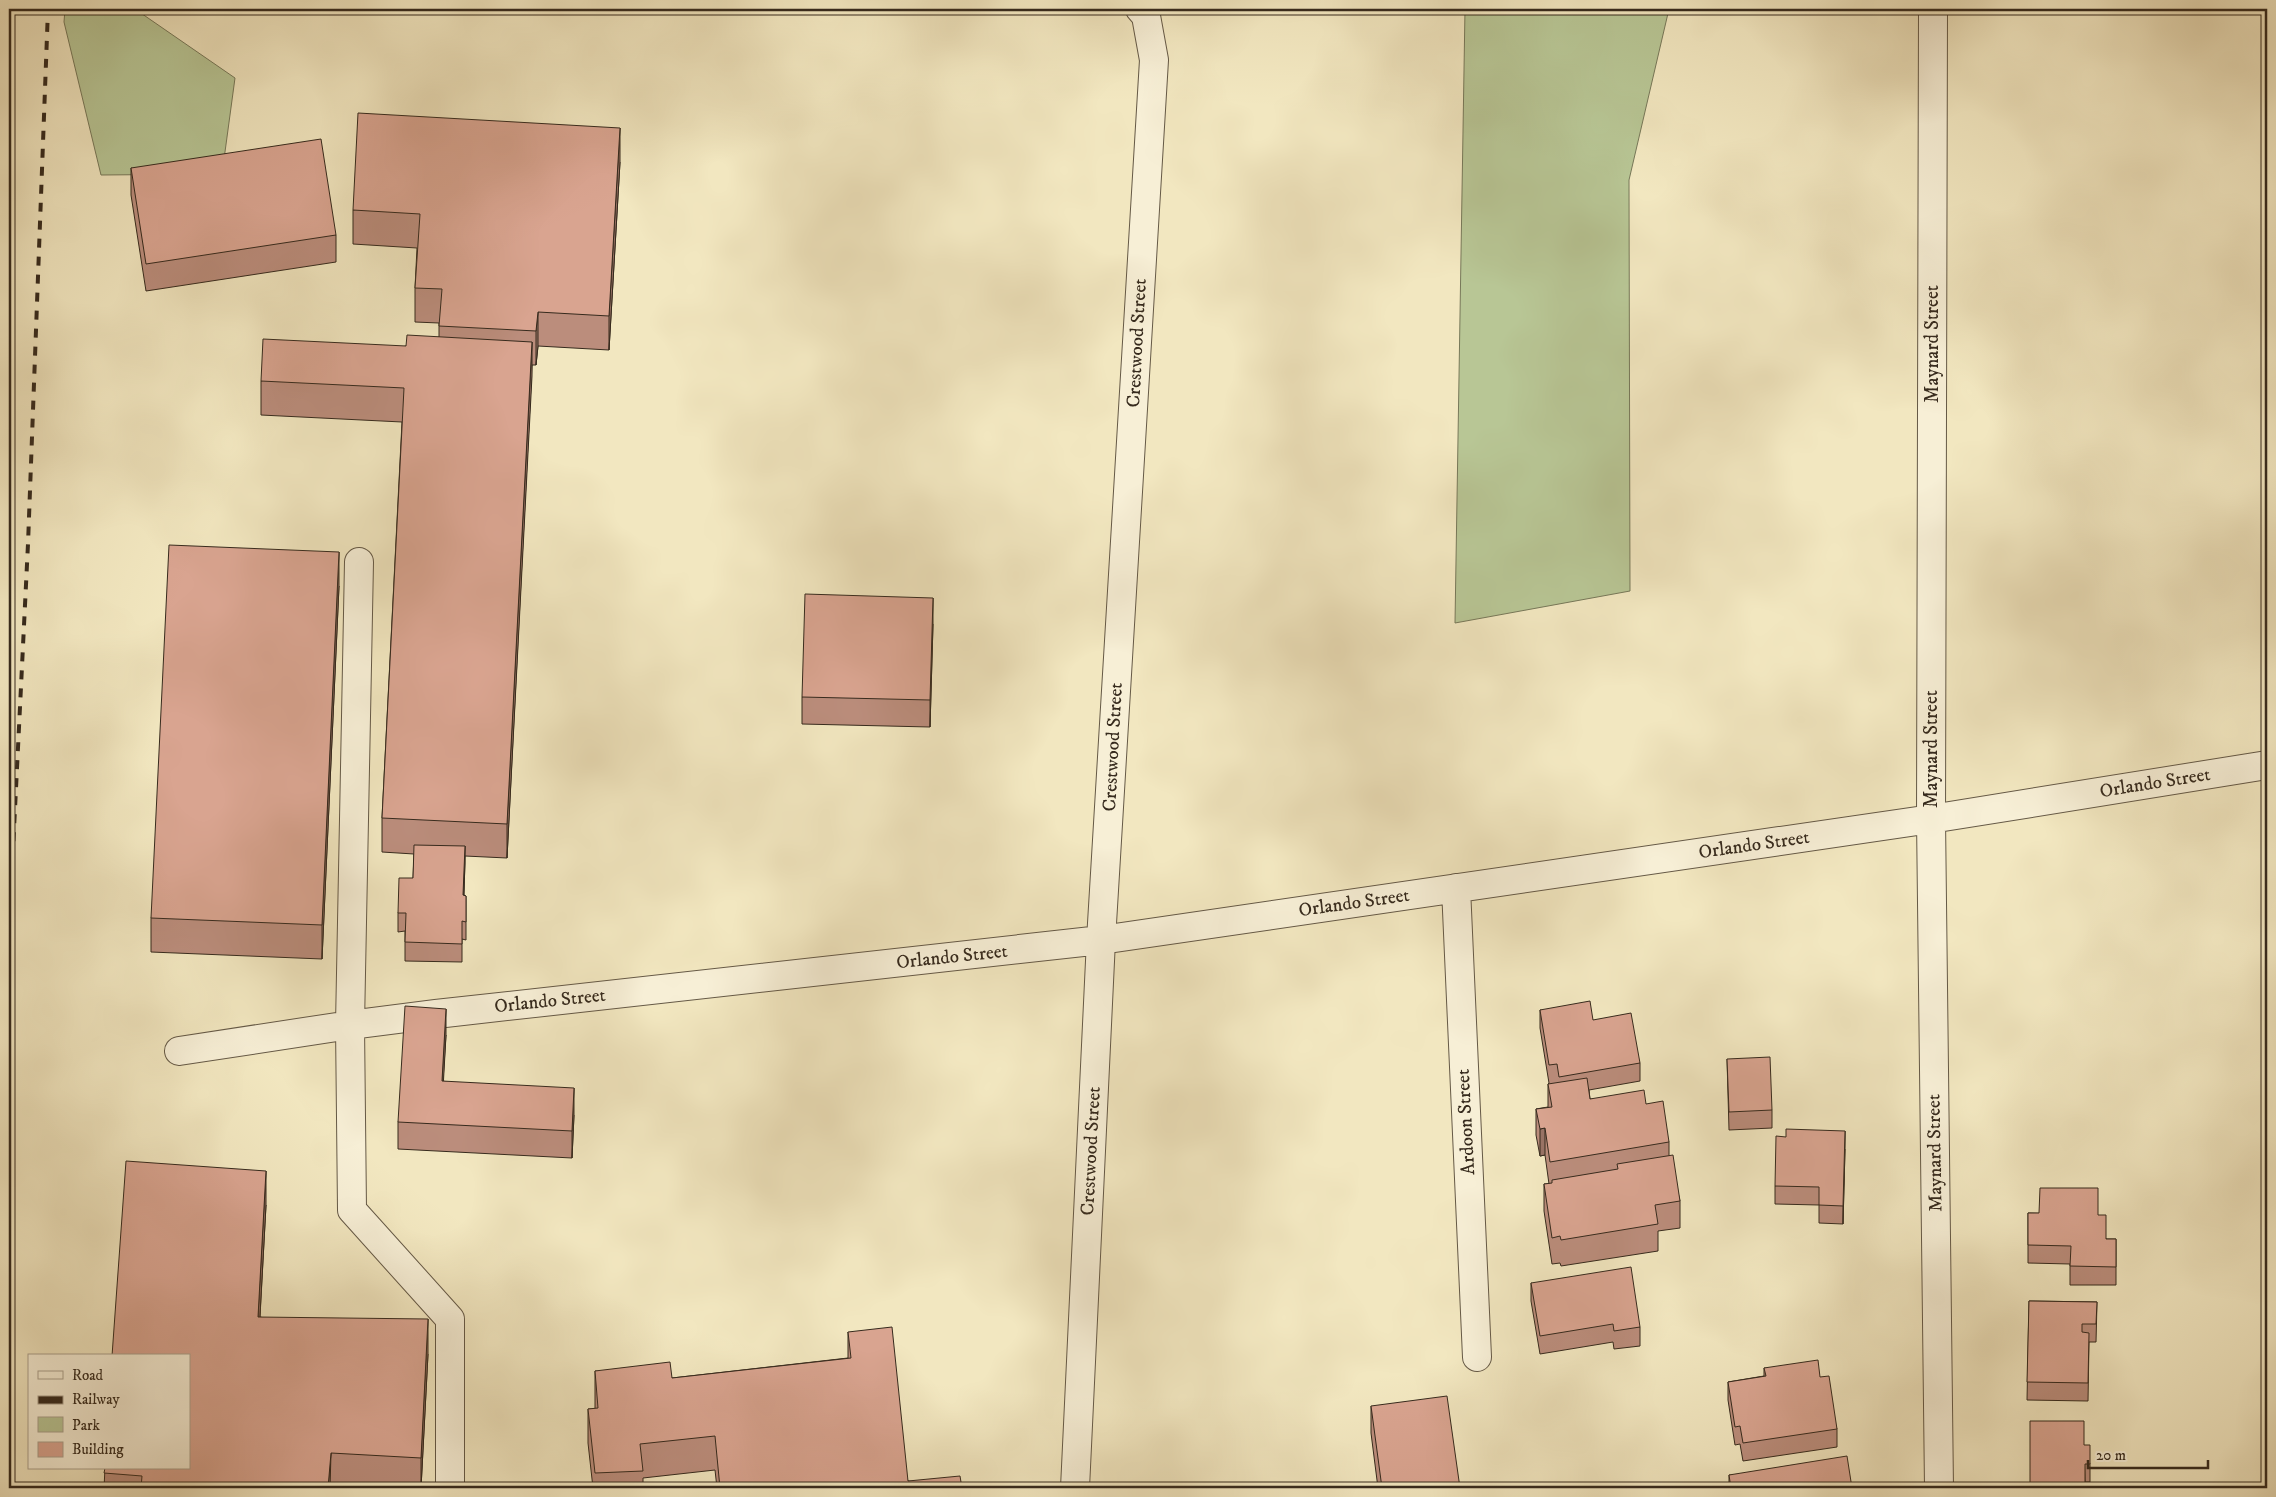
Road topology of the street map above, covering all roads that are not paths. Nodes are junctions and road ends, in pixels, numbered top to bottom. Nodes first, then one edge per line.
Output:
1 (1140, 9) edge
2 (1933, 9) edge
3 (359, 562) dead end
4 (2267, 765) edge
5 (1930, 819) junction
6 (1456, 888) junction
7 (1101, 940) junction
8 (350, 1025) junction
9 (179, 1051) dead end
10 (1477, 1357) dead end
11 (450, 1485) dead end
12 (1075, 1488) edge
13 (1939, 1488) edge

1 - 7 street, Crestwood Street
2 - 5 street, Maynard Street
3 - 8 street
4 - 5 street, Orlando Street
5 - 6 street, Orlando Street
5 - 13 street, Maynard Street
6 - 7 street, Orlando Street
6 - 10 street, Ardoon Street
7 - 8 street, Orlando Street
7 - 12 street, Crestwood Street
8 - 9 street, Orlando Street
8 - 11 street

